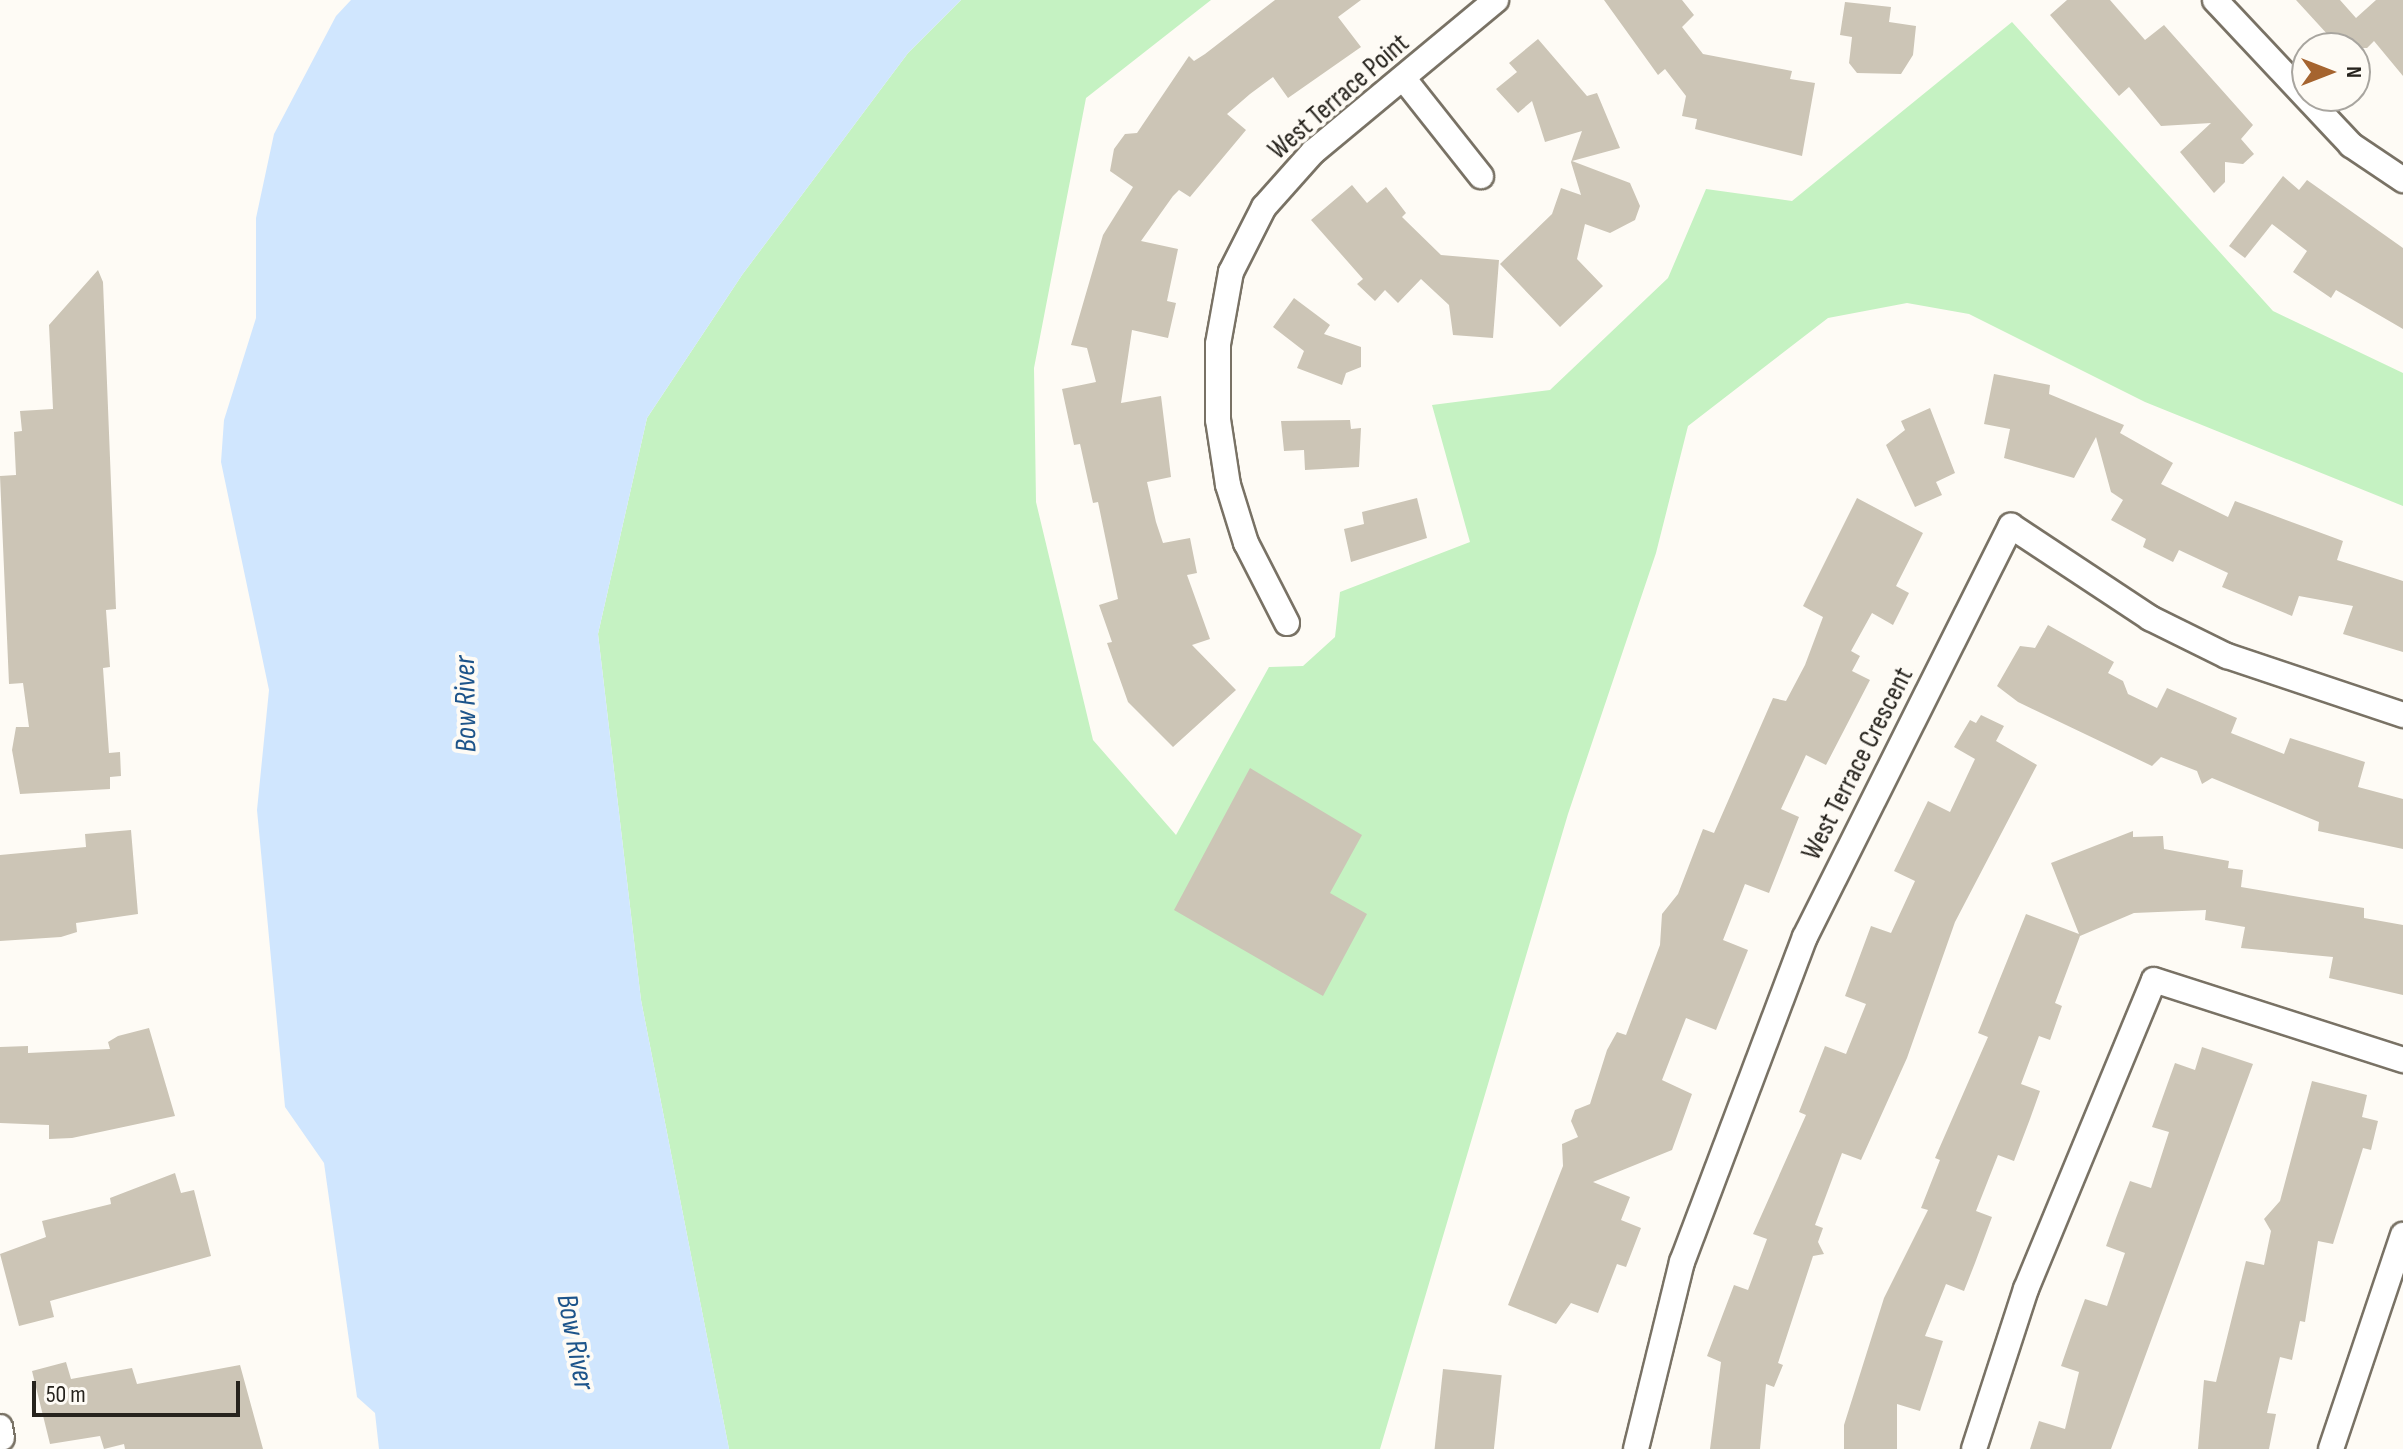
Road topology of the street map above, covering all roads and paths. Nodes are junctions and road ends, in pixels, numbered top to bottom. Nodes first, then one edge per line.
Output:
1 (1496, 0) edge
2 (2215, 0) edge
3 (1404, 79) junction
4 (1481, 176) dead end
5 (2403, 180) edge
6 (1287, 623) dead end
7 (2403, 715) edge
8 (2403, 1060) edge
9 (2403, 1235) edge
10 (1636, 1449) edge
11 (1974, 1449) edge
12 (2331, 1449) edge

1 - 3 street, West Terrace Point
2 - 5 street
3 - 4 street
3 - 6 street, West Terrace Point
7 - 10 street, West Terrace Crescent
8 - 11 street
9 - 12 street

